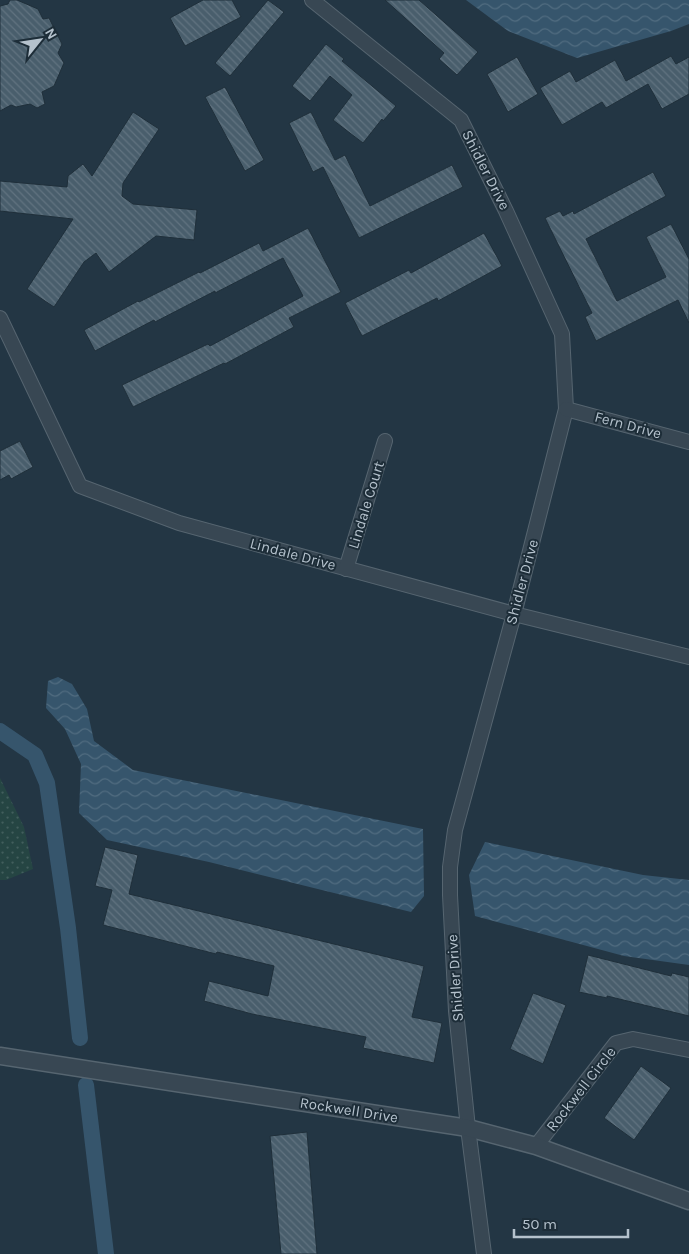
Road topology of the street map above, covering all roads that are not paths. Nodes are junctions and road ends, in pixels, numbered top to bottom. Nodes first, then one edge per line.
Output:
1 (312, 0) edge
2 (0, 318) edge
3 (566, 409) junction
4 (385, 441) dead end
5 (689, 442) edge
6 (346, 569) junction
7 (514, 614) junction
8 (689, 657) edge
9 (689, 1050) edge
10 (0, 1056) edge
11 (468, 1128) junction
12 (536, 1146) junction
13 (689, 1201) edge
14 (484, 1254) edge

1 - 3 street, Shidler Drive
2 - 6 street, Lindale Drive
3 - 5 street, Fern Drive
3 - 7 street, Shidler Drive
4 - 6 street, Lindale Court
6 - 7 street, Lindale Drive
7 - 8 street, Lindale Drive
7 - 11 street, Shidler Drive
9 - 12 street, Rockwell Circle
10 - 11 street, Rockwell Drive
11 - 12 street, Rockwell Drive
11 - 14 street, Shidler Drive
12 - 13 street, Rockwell Drive

